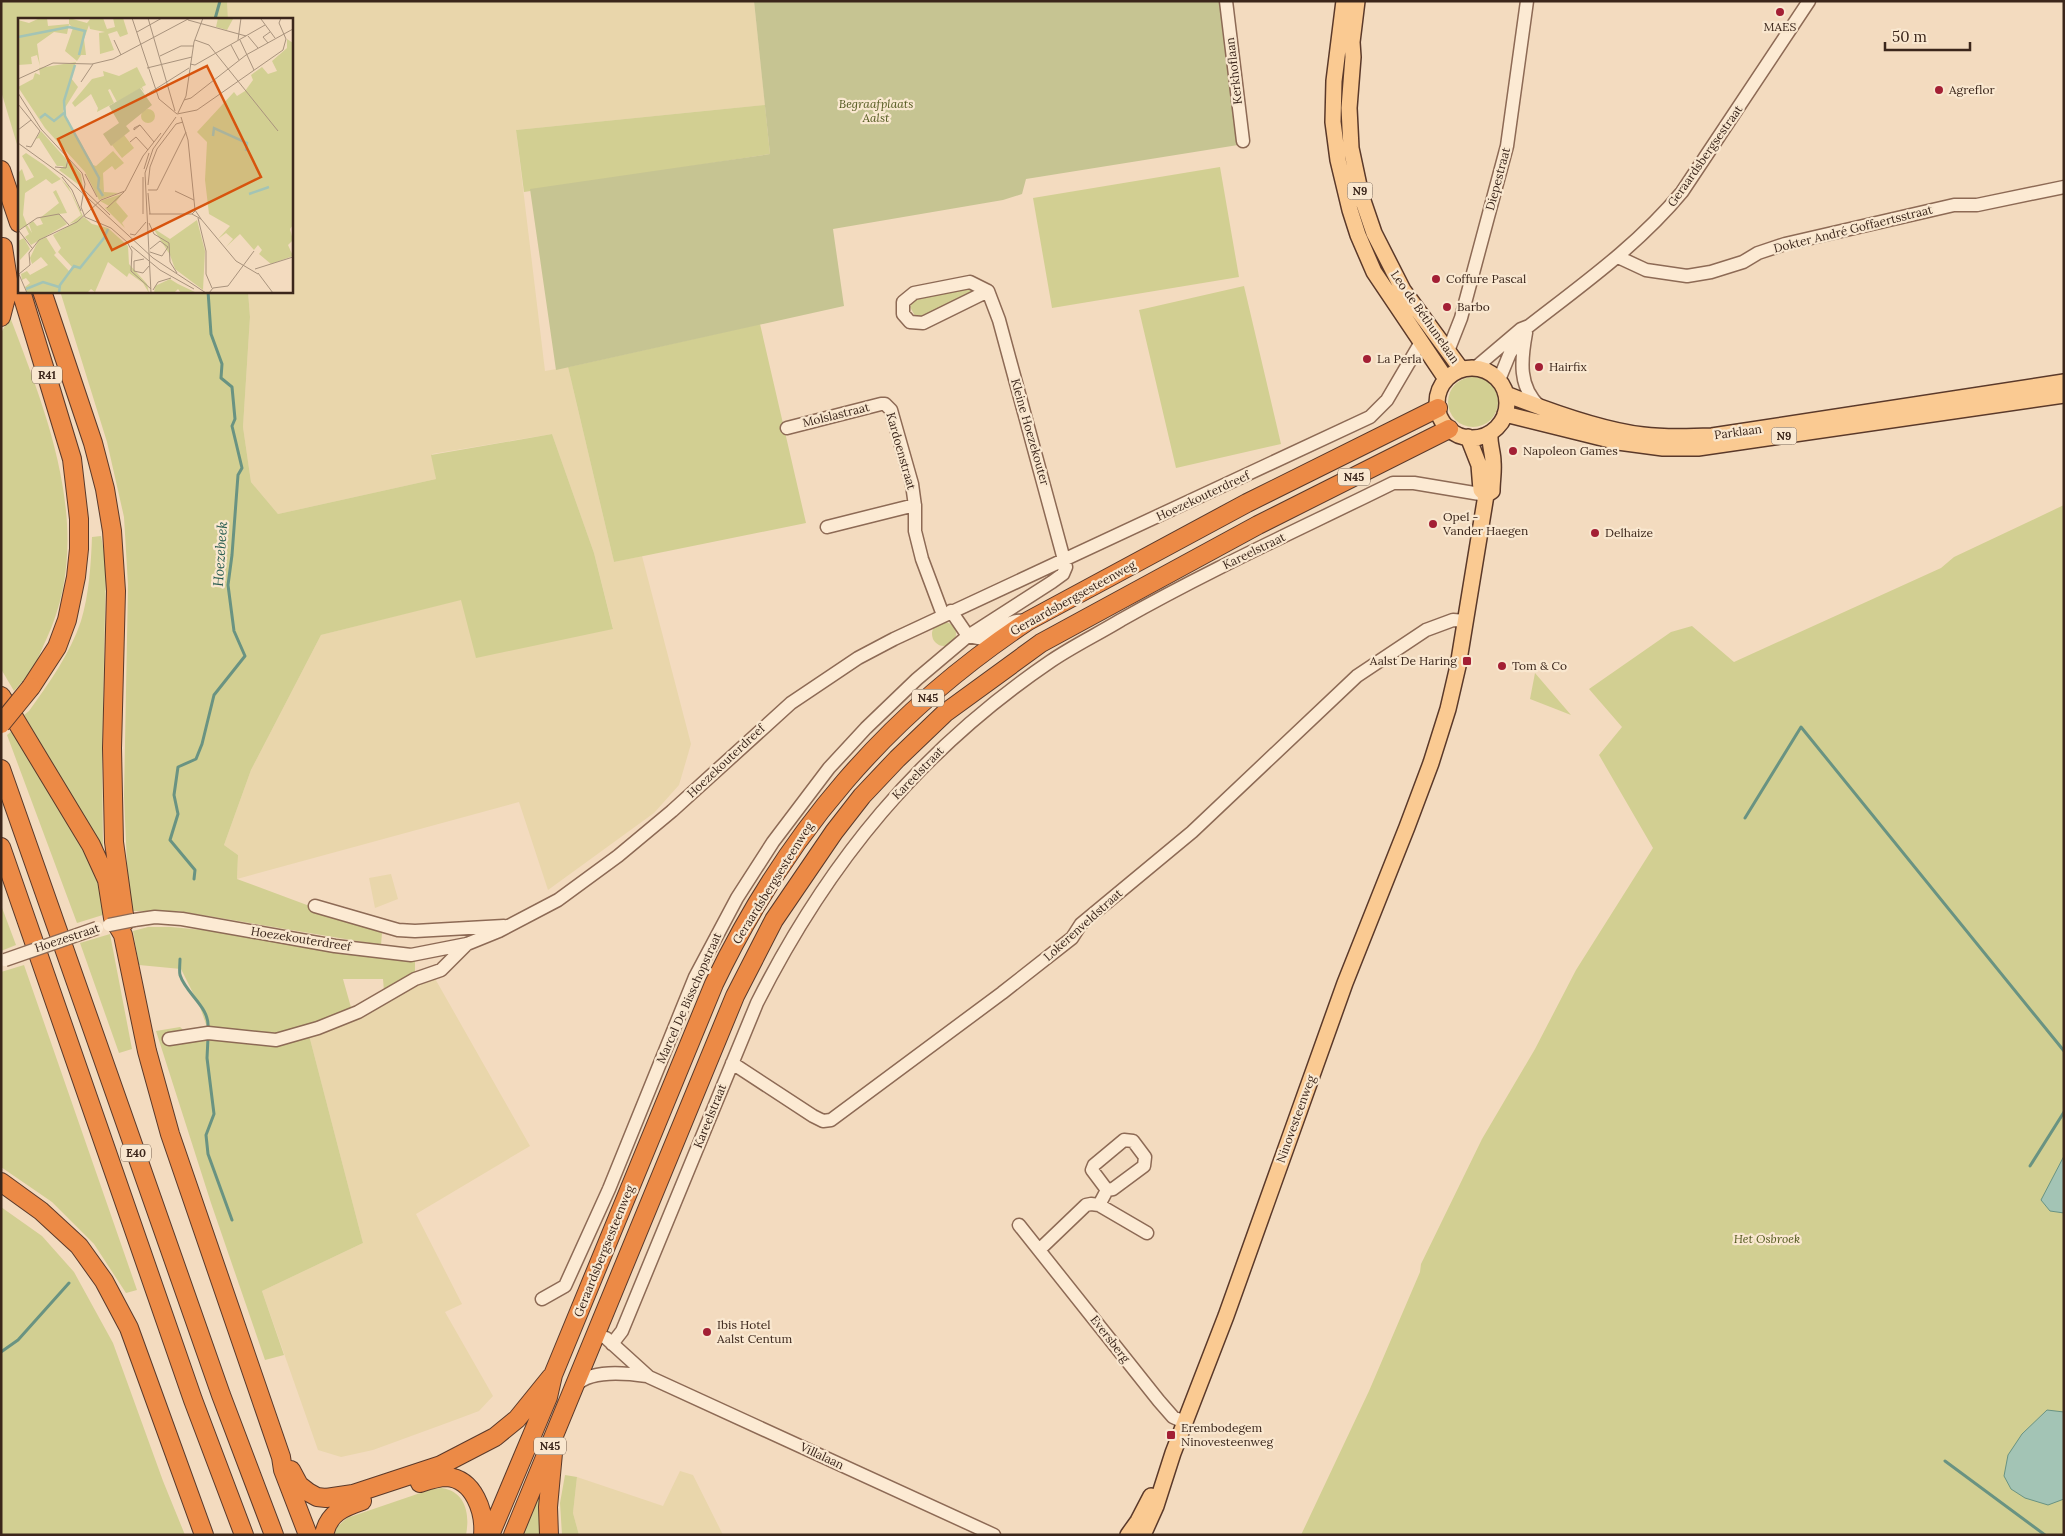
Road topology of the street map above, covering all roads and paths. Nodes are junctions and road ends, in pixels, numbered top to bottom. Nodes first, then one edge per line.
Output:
1 (1226, 1) edge
2 (1344, 1) edge
3 (1357, 1) edge
4 (1527, 1) edge
5 (1809, 1) edge
6 (1243, 141) dead end
7 (1, 170) edge
8 (2064, 187) edge
9 (18, 220) edge
10 (2, 244) edge
11 (1618, 257) junction
12 (18, 282) edge
13 (988, 291) junction
14 (21, 292) edge
15 (42, 292) edge
16 (1, 317) edge
17 (1527, 330) junction
18 (1421, 342) junction
19 (1448, 351) junction
20 (1468, 369) junction
21 (1446, 380) junction
22 (1499, 380) junction
23 (2064, 382) edge
24 (1506, 394) junction
25 (2064, 395) edge
26 (885, 404) joint
27 (1438, 408) junction
28 (1541, 408) junction
29 (1506, 414) junction
30 (787, 428) dead end
31 (1449, 429) junction
32 (1490, 433) junction
33 (1468, 437) junction
34 (1486, 495) junction
35 (915, 505) junction
36 (827, 527) dead end
37 (1063, 560) junction
38 (947, 613) junction
39 (1466, 621) junction
40 (1028, 622) junction
41 (968, 636) junction
42 (1, 696) edge
43 (1, 724) edge
44 (1, 770) edge
45 (1, 847) edge
46 (315, 906) dead end
47 (134, 920) joint
48 (509, 926) junction
49 (110, 929) junction
50 (468, 944) junction
51 (3, 960) edge
52 (169, 1039) dead end
53 (732, 1063) junction
54 (1, 1182) edge
55 (1107, 1190) dead end
56 (1099, 1206) junction
57 (1019, 1225) dead end
58 (1147, 1232) dead end
59 (1039, 1250) junction
60 (542, 1299) dead end
61 (597, 1331) junction
62 (612, 1344) junction
63 (554, 1375) junction
64 (650, 1376) junction
65 (574, 1386) junction
66 (1184, 1422) junction
67 (557, 1428) junction
68 (281, 1457) junction
69 (1164, 1476) junction
70 (206, 1533) edge
71 (244, 1535) edge
72 (274, 1535) edge
73 (308, 1535) edge
74 (324, 1535) edge
75 (483, 1535) edge
76 (490, 1535) edge
77 (513, 1535) edge
78 (549, 1535) edge
79 (994, 1535) edge
80 (1128, 1535) edge
81 (1143, 1535) edge

1 - 6 street, Kerkhoflaan
2 - 18 main road, Leo de Béthunelaan / N9
3 - 19 main road, Leo de Béthunelaan / N9
4 - 19 street, Diepestraat
5 - 11 street, Geraardsbergsestraat
7 - 9 highway
8 - 11 street, Dokter André Goffaertsstraat
10 - 12 highway
10 - 16 highway
11 - 17 street, Geraardsbergsestraat
13 - 13 street
13 - 37 street, Kleine Hoezekouter
14 - 43 highway, R41, bridge
15 - 49 highway, R41
17 - 20 street, Geraardsbergsestraat
17 - 22 street, Geraardsbergsestraat
17 - 28 street
18 - 21 main road, Leo de Béthunelaan / N9
18 - 37 street, Hoezekouterdreef
19 - 20 main road, Leo de Béthunelaan / N9
20 - 21 main road
20 - 22 main road
21 - 27 main road
22 - 24 main road
23 - 28 main road, Parklaan / N9
24 - 28 main road, Parklaan / N9
24 - 29 main road
25 - 29 main road, Parklaan / N9
26 - 30 street, Molslastraat
26 - 35 street, Kardoenstraat
27 - 31 main road
27 - 40 highway, Geraardsbergsesteenweg / N45
29 - 32 main road
31 - 33 main road
31 - 61 highway, Geraardsbergsesteenweg / N45
32 - 33 main road
32 - 34 main road
33 - 34 main road
34 - 39 main road
34 - 53 street, Kareelstraat
35 - 36 street
35 - 38 street, Kardoenstraat
37 - 38 street, Hoezekouterdreef
37 - 41 street, Kleine Hoezekouter
38 - 41 street
38 - 48 street, Hoezekouterdreef
39 - 53 street, Lokerenveldstraat
39 - 66 main road, Ninovesteenweg
40 - 41 street
40 - 63 highway, Geraardsbergsesteenweg / N45
41 - 60 street, Marcel De Bisschopstraat
42 - 49 highway
44 - 72 highway, E40
45 - 71 highway, E40
46 - 48 street, Hoezekouterdreef
47 - 49 street, Hoezestraat, bridge
47 - 50 street, Hoezekouterdreef
48 - 50 street, Hoezekouterdreef
49 - 51 street, Hoezestraat, bridge
49 - 68 highway
50 - 52 street, Hoezekouterdreef
53 - 62 street, Kareelstraat
54 - 70 highway
55 - 56 street
56 - 58 street
56 - 59 street
57 - 59 street, Eversberg
59 - 66 street, Eversberg
61 - 62 street, Villalaan
61 - 65 highway, Geraardsbergsesteenweg / N45
62 - 64 street, Villalaan
63 - 68 highway
63 - 76 highway, Geraardsbergsesteenweg / N45
64 - 65 street, Villalaan
64 - 79 street, Villalaan
65 - 67 highway, Geraardsbergsesteenweg / N45
66 - 69 main road, Ninovesteenweg
67 - 77 highway, Geraardsbergsesteenweg / N45
67 - 78 highway
68 - 73 highway
69 - 80 main road, Ninovesteenweg
69 - 81 main road, Ninovesteenweg
74 - 75 highway

